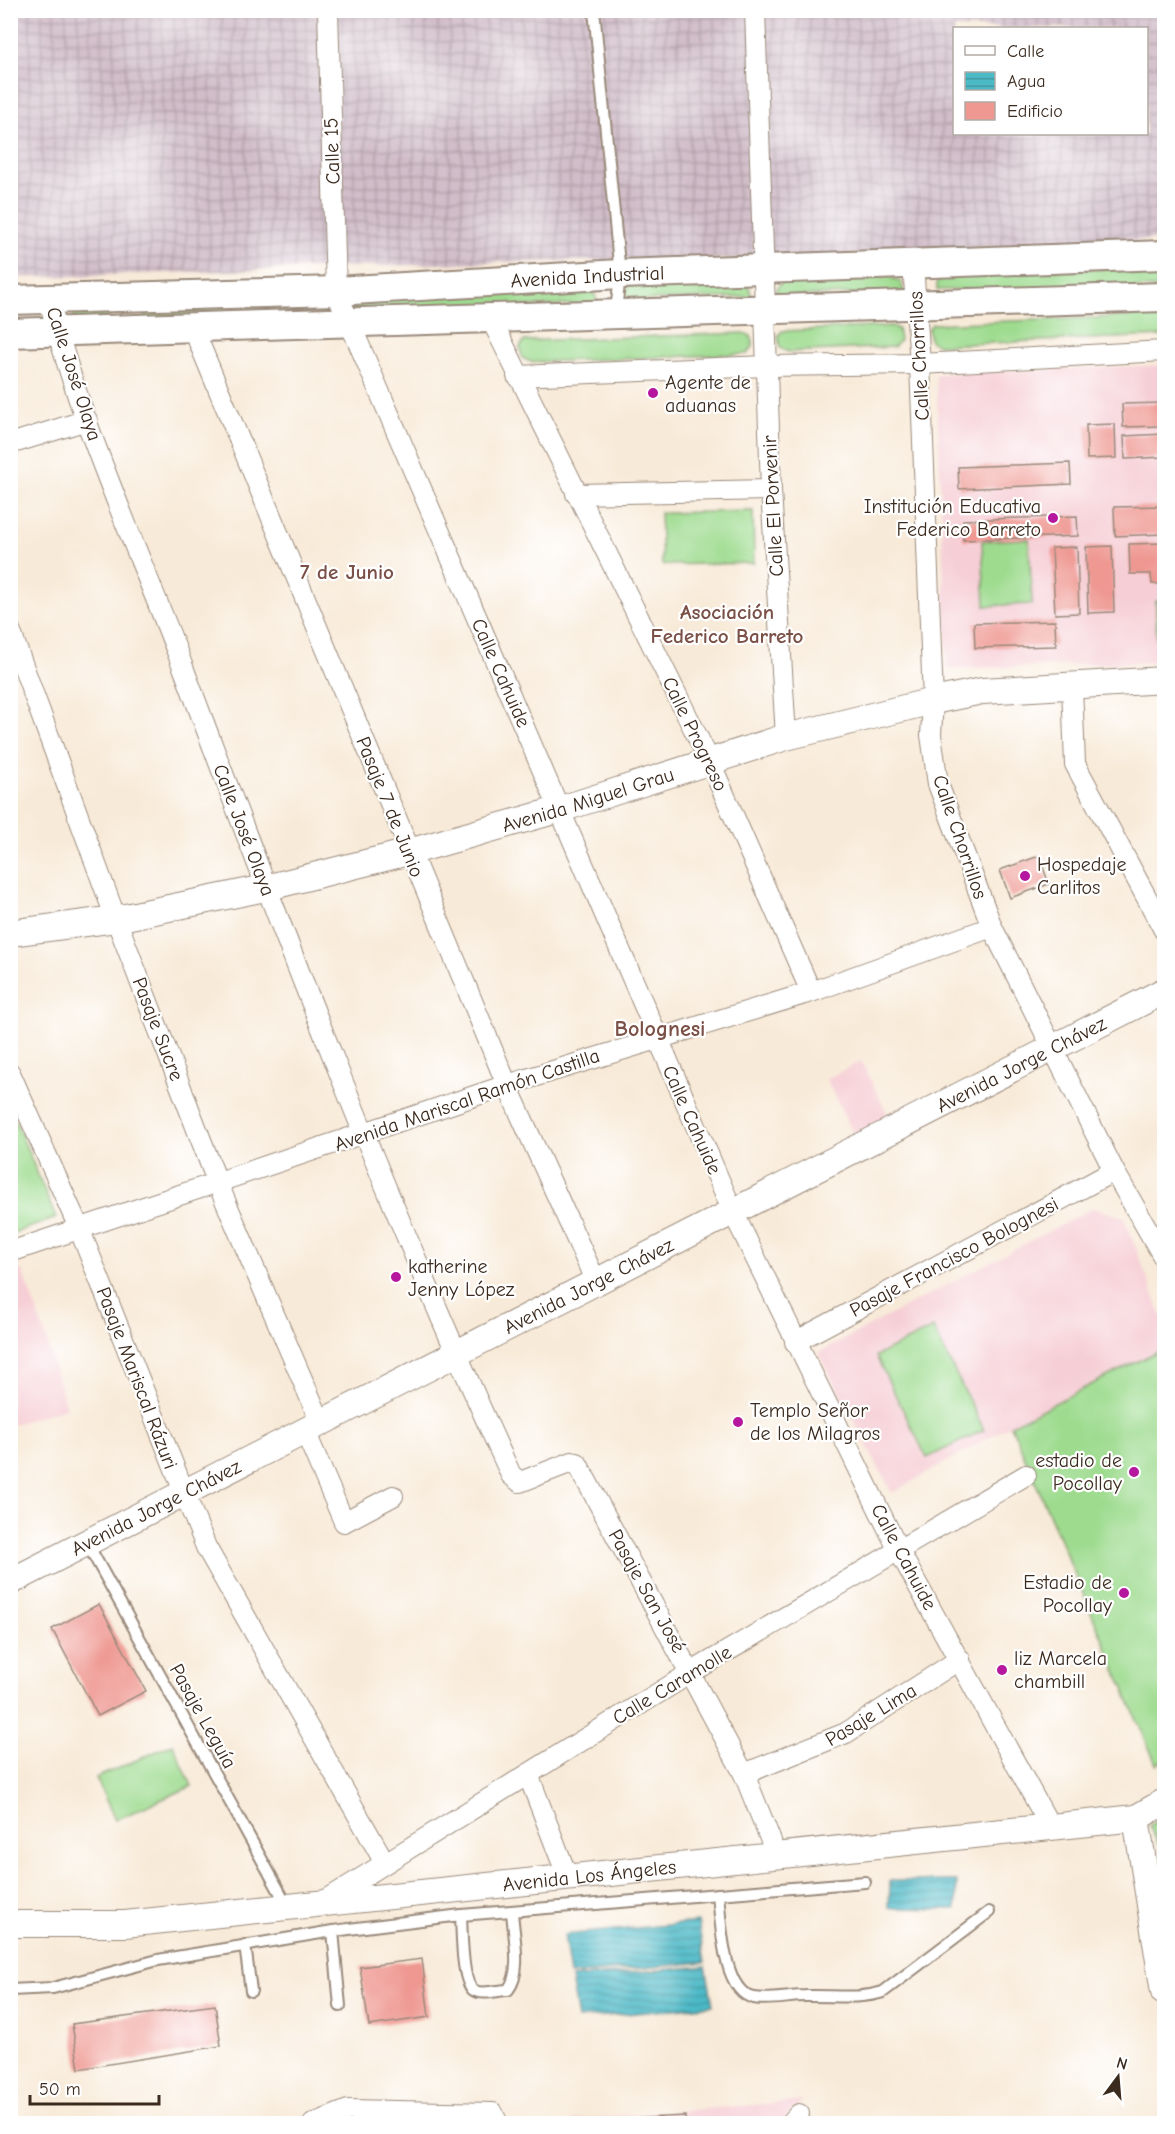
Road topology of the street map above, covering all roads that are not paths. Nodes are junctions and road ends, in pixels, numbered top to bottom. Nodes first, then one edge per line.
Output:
1 (328, 10) edge
2 (594, 10) edge
3 (755, 10) edge
4 (1164, 255) edge
5 (913, 264) junction
6 (765, 269) junction
7 (620, 274) junction
8 (336, 291) junction
9 (126, 297) junction
10 (1164, 297) edge
11 (49, 299) junction
12 (10, 300) edge
13 (916, 306) junction
14 (765, 310) junction
15 (616, 315) junction
16 (491, 319) junction
17 (349, 324) junction
18 (193, 328) junction
19 (128, 329) junction
20 (57, 331) junction
21 (10, 333) edge
22 (1164, 351) edge
23 (920, 364) junction
24 (767, 366) junction
25 (517, 376) junction
26 (87, 420) junction
27 (10, 444) edge
28 (771, 490) junction
29 (576, 494) junction
30 (10, 630) edge
31 (1164, 680) edge
32 (1072, 686) junction
33 (933, 701) junction
34 (786, 737) junction
35 (710, 762) junction
36 (561, 809) junction
37 (409, 852) junction
38 (265, 888) junction
39 (116, 919) junction
40 (992, 927) junction
41 (1164, 930) edge
42 (10, 933) edge
43 (1164, 990) edge
44 (811, 992) junction
45 (656, 1038) junction
46 (1051, 1049) junction
47 (13, 1084) edge
48 (507, 1085) junction
49 (364, 1135) junction
50 (1114, 1171) junction
51 (218, 1184) junction
52 (733, 1212) junction
53 (79, 1228) junction
54 (10, 1252) edge
55 (1164, 1258) edge
56 (596, 1282) junction
57 (795, 1342) junction
58 (456, 1354) junction
59 (313, 1427) junction
60 (572, 1462) joint
61 (1026, 1475) dead end
62 (183, 1494) junction
63 (393, 1496) dead end
64 (87, 1543) junction
65 (899, 1551) junction
66 (10, 1582) edge
67 (960, 1659) junction
68 (692, 1672) junction
69 (528, 1774) junction
70 (744, 1774) junction
71 (1164, 1802) edge
72 (1136, 1818) junction
73 (1051, 1828) junction
74 (774, 1858) junction
75 (385, 1863) junction
76 (568, 1878) junction
77 (865, 1882) dead end
78 (718, 1894) junction
79 (322, 1902) junction
80 (288, 1907) junction
81 (512, 1911) junction
82 (989, 1912) dead end
83 (461, 1915) junction
84 (10, 1924) edge
85 (333, 1931) junction
86 (245, 1945) junction
87 (10, 1990) edge
88 (251, 1991) dead end
89 (1164, 1992) edge
90 (340, 2006) dead end
91 (368, 2117) edge
92 (313, 2124) edge
93 (498, 2124) edge

1 - 8 street, Calle 15
2 - 7 lane
3 - 6 street, Calle El Porvenir
4 - 5 main road, Avenida Industrial
5 - 6 main road, Avenida Industrial
5 - 13 street, Calle Chorrillos
6 - 7 main road, Avenida Industrial
6 - 14 street, Calle El Porvenir
7 - 8 main road, Avenida Industrial
7 - 15 lane
8 - 9 main road, Avenida Industrial
8 - 17 street, Calle Cahuide
9 - 11 main road, Avenida Industrial
9 - 19 main road
10 - 13 main road, Avenida Industrial
11 - 12 main road, Avenida Industrial
11 - 20 street, Calle José Olaya
13 - 14 main road, Avenida Industrial
13 - 23 street, Calle Chorrillos
14 - 15 main road, Avenida Industrial
14 - 24 street, Calle El Porvenir
15 - 16 main road, Avenida Industrial
16 - 17 main road, Avenida Industrial
16 - 25 street, Calle Progreso
17 - 18 main road, Avenida Industrial
17 - 36 street, Calle Cahuide
18 - 19 main road, Avenida Industrial
18 - 37 street, Pasaje 7 de Junio
19 - 20 main road, Avenida Industrial
20 - 21 main road, Avenida Industrial
20 - 26 street, Calle José Olaya
22 - 23 street
23 - 24 street
23 - 33 street, Calle Chorrillos
24 - 25 street
24 - 28 street, Calle El Porvenir
25 - 29 street, Calle Progreso
26 - 27 street
26 - 38 street, Calle José Olaya
28 - 29 street
28 - 34 street, Calle El Porvenir
29 - 35 street, Calle Progreso
30 - 39 street, Pasaje Sucre
31 - 32 street, Avenida Miguel Grau
32 - 33 street, Avenida Miguel Grau
32 - 41 street
33 - 34 street, Avenida Miguel Grau
33 - 40 street, Calle Chorrillos
34 - 35 street, Avenida Miguel Grau
35 - 36 street, Avenida Miguel Grau
35 - 44 street, Calle Progreso
36 - 37 street, Avenida Miguel Grau
36 - 45 street, Calle Cahuide
37 - 38 street, Avenida Miguel Grau
37 - 48 street, Pasaje 7 de Junio
38 - 39 street, Avenida Miguel Grau
38 - 49 street, Calle José Olaya
39 - 42 street, Avenida Miguel Grau
39 - 51 street, Pasaje Sucre
40 - 44 street, Avenida Mariscal Ramón Castilla
40 - 46 street, Calle Chorrillos
43 - 46 street, Avenida Jorge Chávez
44 - 45 street, Avenida Mariscal Ramón Castilla
45 - 48 street, Avenida Mariscal Ramón Castilla
45 - 52 street, Calle Cahuide
46 - 50 street, Calle Chorrillos
46 - 52 street, Avenida Jorge Chávez
47 - 53 street, Pasaje Mariscal Rázuri
48 - 49 street, Avenida Mariscal Ramón Castilla
48 - 56 street, Pasaje 7 de Junio
49 - 51 street, Avenida Mariscal Ramón Castilla
49 - 58 street, Calle José Olaya
50 - 55 street, Calle Chorrillos
50 - 57 street, Pasaje Francisco Bolognesi
51 - 53 street, Avenida Mariscal Ramón Castilla
51 - 59 street, Pasaje Sucre
52 - 56 street, Avenida Jorge Chávez
52 - 57 street, Calle Cahuide
53 - 54 street, Avenida Mariscal Ramón Castilla
53 - 62 street, Pasaje Mariscal Rázuri
56 - 58 street, Avenida Jorge Chávez
57 - 65 street, Calle Cahuide
58 - 59 street, Avenida Jorge Chávez
58 - 60 street, Calle José Olaya
59 - 62 street, Avenida Jorge Chávez
59 - 63 street, Pasaje Sucre
60 - 68 street, Pasaje San José
61 - 65 street, Calle Caramolle
62 - 64 street, Avenida Jorge Chávez
62 - 75 street, Pasaje Mariscal Rázuri
64 - 66 street, Avenida Jorge Chávez
64 - 80 lane, Pasaje Leguía
65 - 67 street, Calle Cahuide
65 - 68 street, Calle Caramolle
67 - 70 street, Pasaje Lima
67 - 73 street, Calle Cahuide
68 - 69 street, Calle Caramolle
68 - 70 street, Pasaje San José
69 - 75 street, Calle Caramolle
69 - 76 street
70 - 74 street, Pasaje San José
71 - 72 street, Avenida Los Ángeles
72 - 73 street, Avenida Los Ángeles
72 - 89 street
73 - 74 street, Avenida Los Ángeles
74 - 76 street, Avenida Los Ángeles
75 - 79 street, Calle Caramolle
76 - 79 street, Avenida Los Ángeles
77 - 78 lane
78 - 81 lane
78 - 82 lane
79 - 80 street, Avenida Los Ángeles
80 - 84 street, Avenida Los Ángeles
81 - 83 lane
81 - 83 lane
83 - 85 lane
85 - 86 lane
85 - 90 lane
86 - 87 lane
86 - 88 lane
91 - 92 street
91 - 93 street

